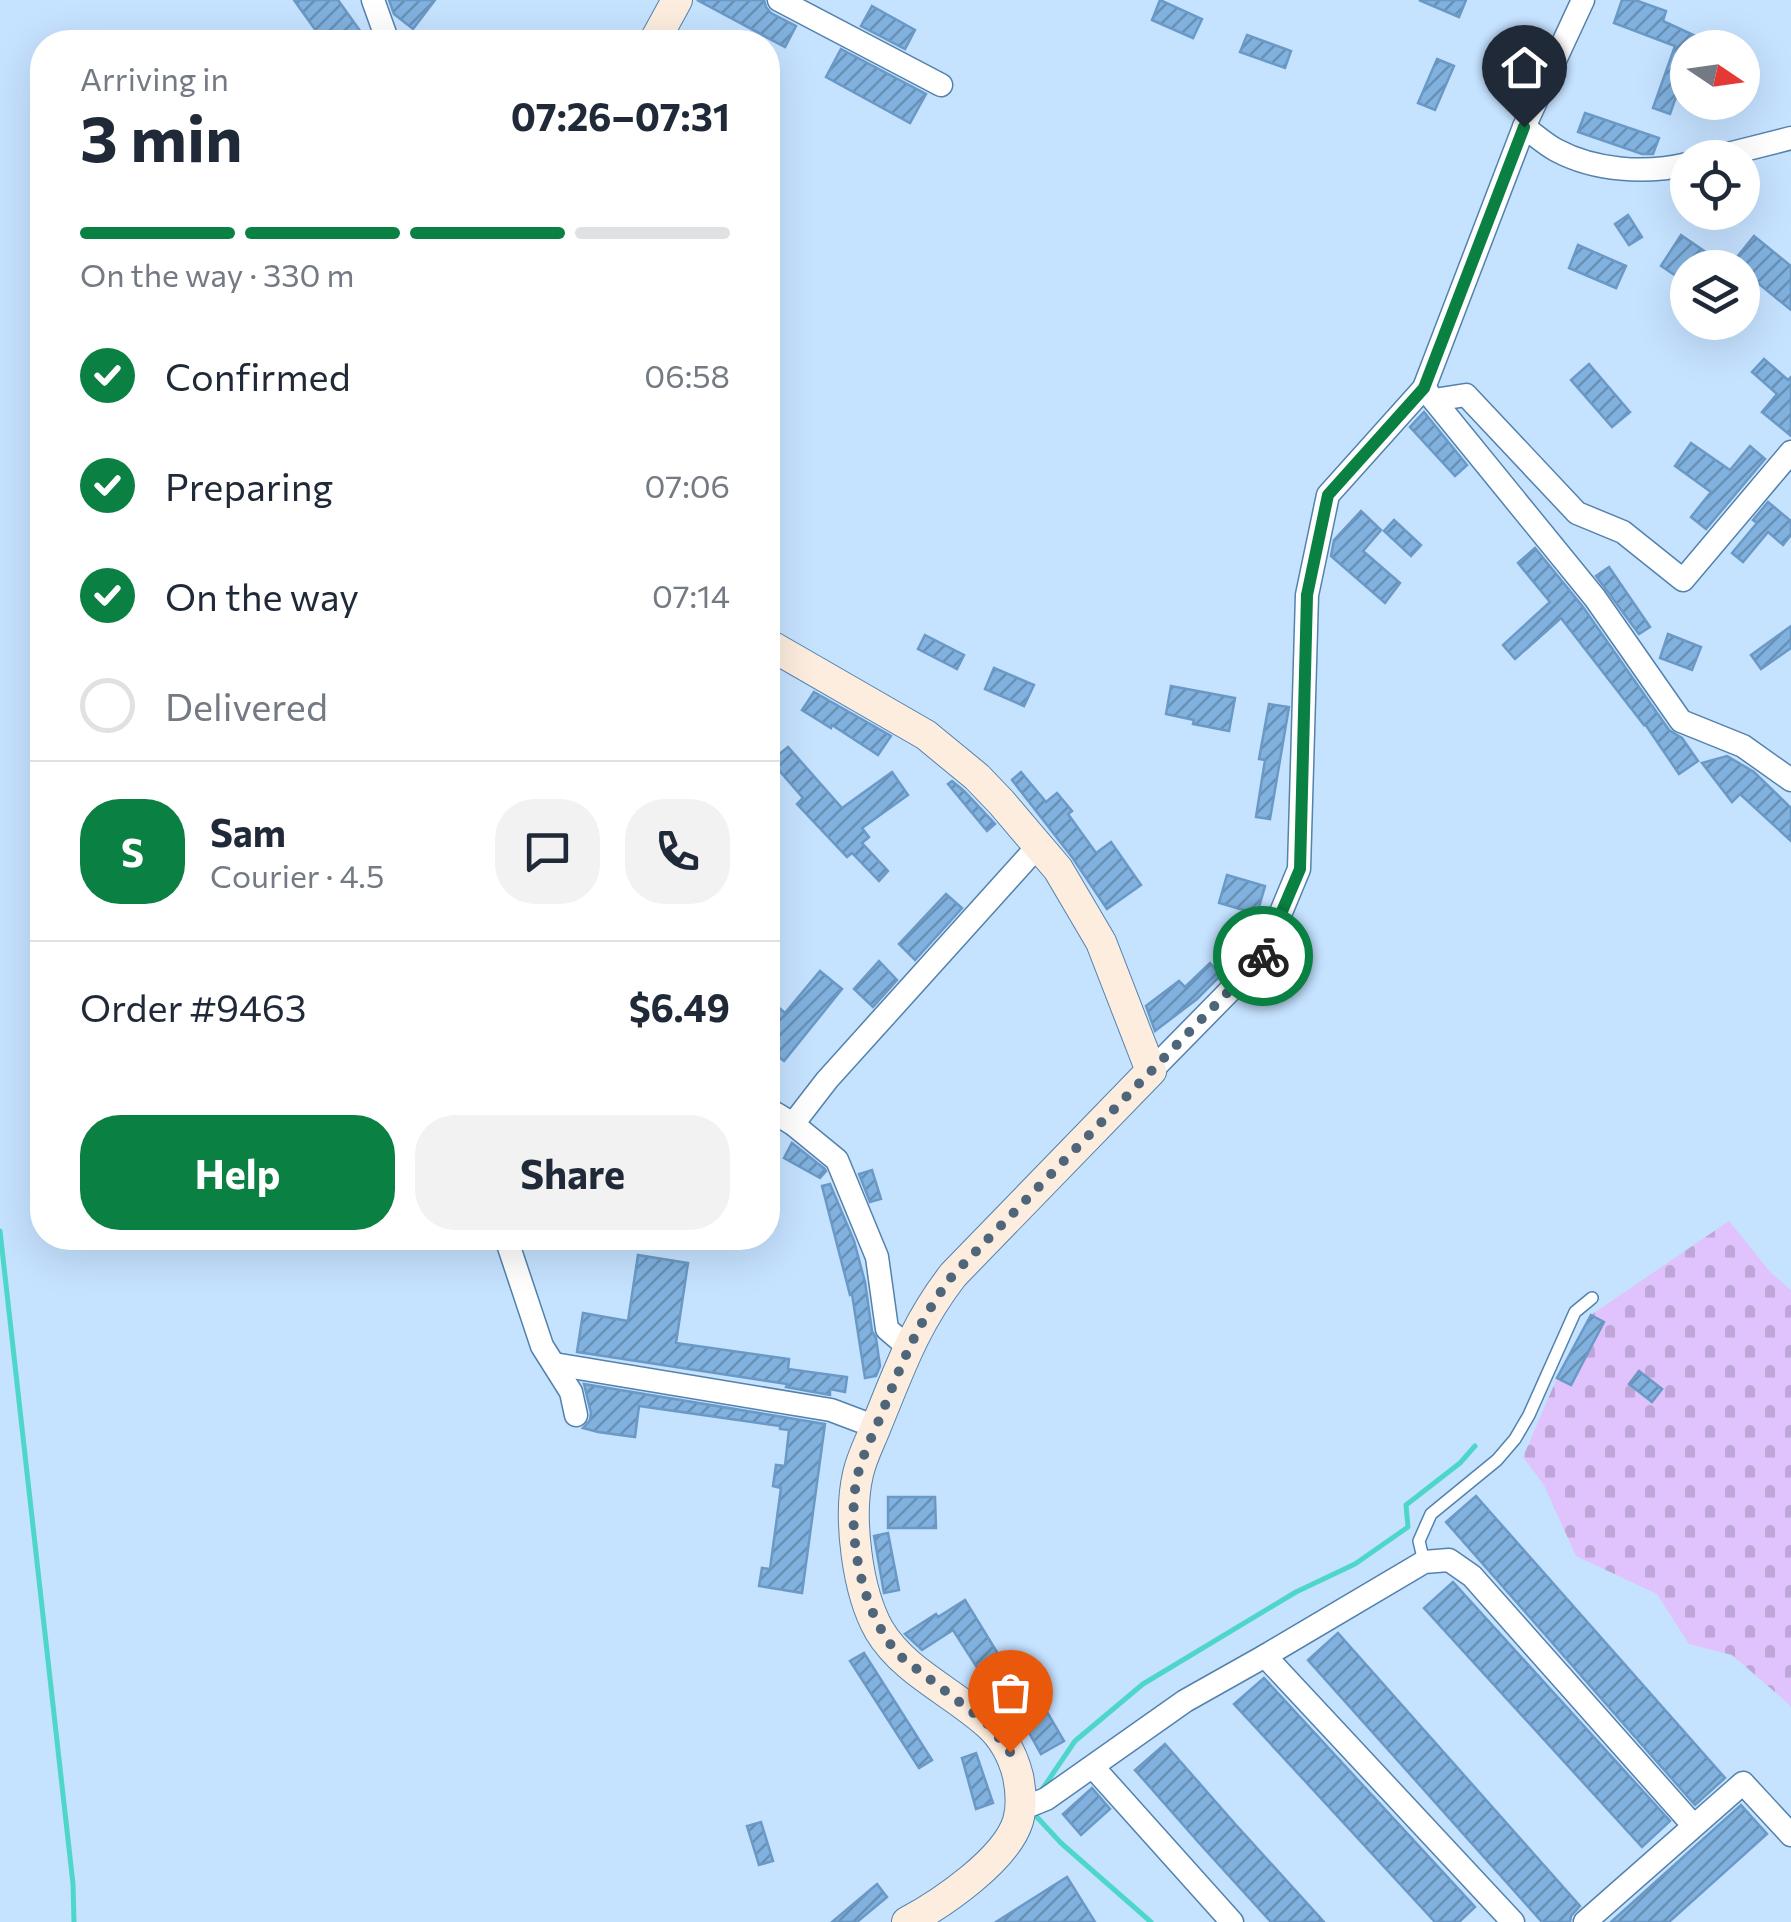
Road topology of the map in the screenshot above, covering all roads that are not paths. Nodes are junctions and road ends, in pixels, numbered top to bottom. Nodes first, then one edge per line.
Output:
1 (373, 0) edge
2 (677, 0) edge
3 (779, 0) edge
4 (1583, 0) edge
5 (384, 30) edge
6 (661, 30) edge
7 (941, 84) dead end
8 (1524, 127) junction
9 (1791, 138) edge
10 (1760, 146) edge
11 (1670, 167) edge
12 (1429, 394) junction
13 (1791, 452) edge
14 (780, 651) edge
15 (1791, 780) edge
16 (1038, 846) junction
17 (1151, 1071) junction
18 (780, 1116) edge
19 (793, 1124) junction
20 (510, 1250) edge
21 (1592, 1298) dead end
22 (908, 1346) junction
23 (554, 1364) junction
24 (576, 1416) dead end
25 (876, 1427) junction
26 (1424, 1562) junction
27 (1265, 1656) junction
28 (1093, 1767) junction
29 (1032, 1803) junction
30 (1693, 1825) junction
31 (1791, 1836) edge
32 (907, 1922) edge
33 (1232, 1922) edge
34 (1513, 1922) edge
35 (1586, 1922) edge

1 - 5 street
2 - 6 street
3 - 7 street
4 - 8 street
8 - 11 street
8 - 12 street
9 - 10 street
12 - 13 street
12 - 15 street
12 - 17 street
14 - 16 street
16 - 17 street
16 - 19 street
17 - 22 street
18 - 19 street
19 - 22 street
20 - 23 street
21 - 26 lane
22 - 25 street
23 - 24 street
23 - 25 street
25 - 29 street
26 - 27 street
26 - 30 street
27 - 28 street
27 - 34 street
28 - 29 street
28 - 33 street
29 - 32 street
30 - 31 street
30 - 35 street

